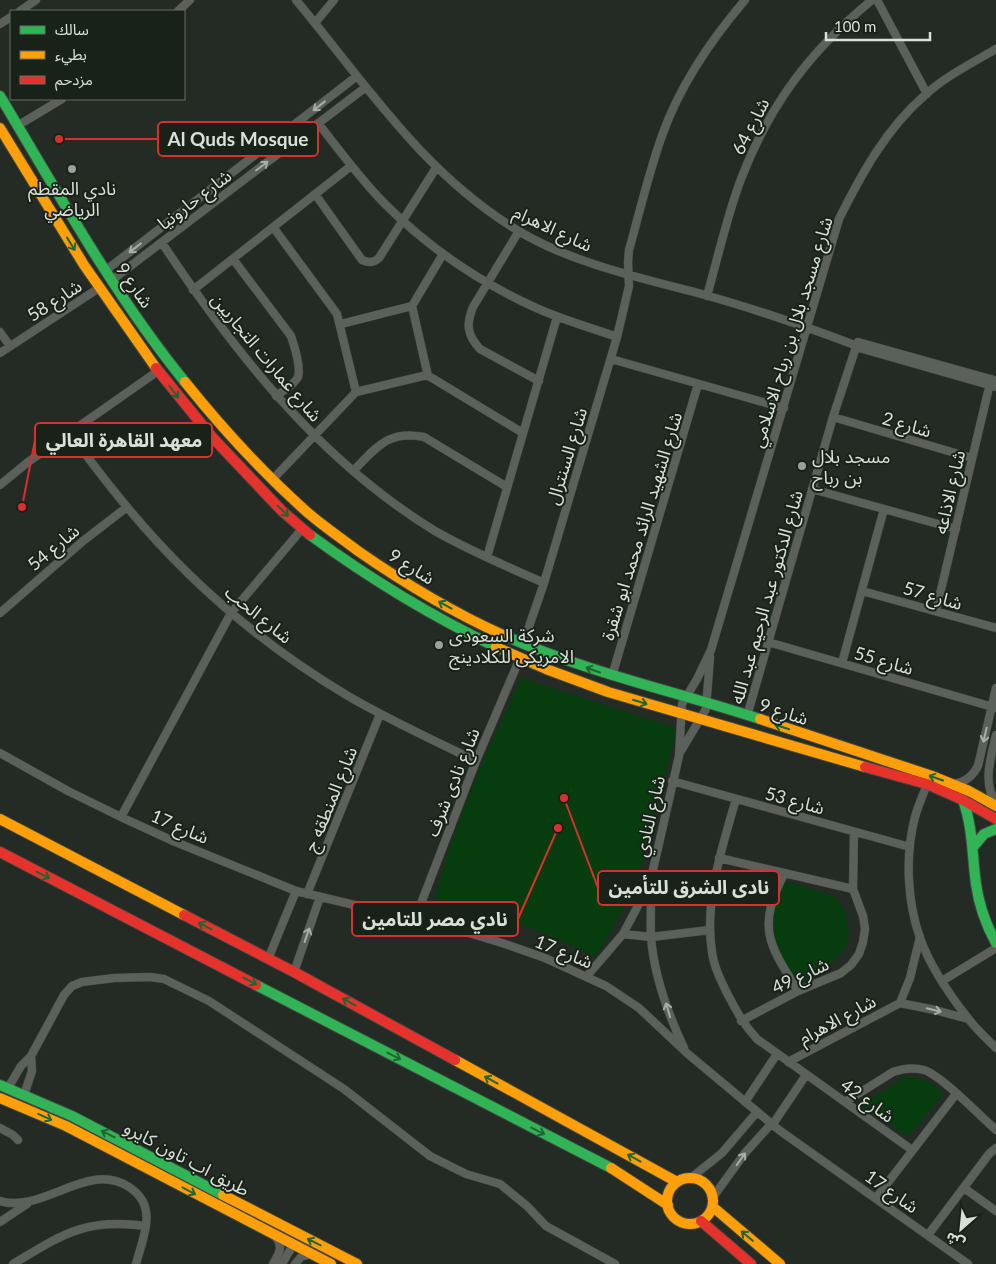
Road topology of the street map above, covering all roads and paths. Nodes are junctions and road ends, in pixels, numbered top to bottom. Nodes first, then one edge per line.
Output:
1 (36, 0) edge
2 (190, 0) edge
3 (296, 0) edge
4 (334, 0) edge
5 (745, 0) edge
6 (872, 0) edge
7 (877, 0) edge
8 (21, 10) edge
9 (179, 10) edge
10 (315, 23) junction
11 (996, 49) edge
12 (358, 76) junction
13 (366, 87) junction
14 (927, 94) junction
15 (0, 96) edge
16 (60, 100) edge
17 (318, 123) junction
18 (17, 126) junction
19 (1, 132) edge
20 (351, 166) junction
21 (436, 168) junction
22 (315, 194) junction
23 (403, 221) junction
24 (273, 227) junction
25 (519, 231) junction
26 (162, 243) junction
27 (443, 254) junction
28 (232, 259) junction
29 (105, 271) junction
30 (628, 274) junction
31 (112, 280) junction
32 (488, 283) junction
33 (99, 288) junction
34 (193, 290) junction
35 (707, 296) junction
36 (412, 306) junction
37 (558, 317) junction
38 (341, 324) junction
39 (808, 327) junction
40 (0, 332) edge
41 (617, 337) junction
42 (855, 344) junction
43 (10, 346) junction
44 (0, 353) edge
45 (611, 358) junction
46 (158, 371) junction
47 (428, 376) junction
48 (538, 381) junction
49 (993, 383) edge
50 (698, 384) junction
51 (356, 392) junction
52 (276, 396) junction
53 (784, 408) junction
54 (833, 418) junction
55 (69, 432) junction
56 (523, 433) junction
57 (314, 436) junction
58 (972, 458) junction
59 (354, 470) junction
60 (272, 480) junction
61 (0, 485) edge
62 (507, 488) junction
63 (812, 489) junction
64 (127, 507) junction
65 (884, 509) junction
66 (302, 529) junction
67 (956, 529) junction
68 (487, 557) junction
69 (544, 583) junction
70 (862, 591) junction
71 (936, 612) junction
72 (0, 613) edge
73 (231, 613) junction
74 (996, 628) edge
75 (768, 642) junction
76 (523, 644) junction
77 (711, 650) junction
78 (520, 658) junction
79 (842, 663) junction
80 (612, 676) junction
81 (626, 681) junction
82 (996, 688) edge
83 (614, 694) junction
84 (687, 696) junction
85 (706, 701) junction
86 (994, 707) edge
87 (380, 714) junction
88 (680, 714) junction
89 (747, 716) junction
90 (700, 720) junction
91 (996, 735) edge
92 (0, 752) edge
93 (679, 756) junction
94 (476, 761) junction
95 (672, 781) junction
96 (927, 784) junction
97 (954, 784) junction
98 (736, 799) junction
99 (963, 800) junction
100 (996, 805) edge
101 (120, 817) junction
102 (0, 819) edge
103 (996, 819) edge
104 (996, 829) edge
105 (854, 832) junction
106 (974, 846) junction
107 (910, 847) junction
108 (0, 852) edge
109 (718, 858) junction
110 (784, 874) junction
111 (650, 883) junction
112 (853, 888) junction
113 (296, 890) junction
114 (307, 894) junction
115 (320, 897) junction
116 (415, 919) junction
117 (710, 930) junction
118 (623, 934) junction
119 (651, 937) junction
120 (920, 938) junction
121 (996, 943) edge
122 (996, 948) edge
123 (268, 959) junction
124 (294, 972) junction
125 (587, 976) junction
126 (942, 981) junction
127 (798, 991) junction
128 (900, 1003) junction
129 (968, 1019) junction
130 (742, 1021) junction
131 (996, 1048) edge
132 (688, 1054) junction
133 (777, 1054) junction
134 (31, 1056) junction
135 (788, 1062) junction
136 (806, 1075) junction
137 (4, 1087) edge
138 (956, 1094) junction
139 (24, 1095) junction
140 (0, 1098) edge
141 (745, 1102) junction
142 (845, 1102) junction
143 (757, 1112) junction
144 (772, 1124) junction
145 (0, 1128) edge
146 (996, 1130) edge
147 (18, 1140) dead end
148 (996, 1148) edge
149 (912, 1150) junction
150 (692, 1177) junction
151 (677, 1182) junction
152 (964, 1188) junction
153 (876, 1198) junction
154 (0, 1201) edge
155 (30, 1202) junction
156 (713, 1202) junction
157 (668, 1205) junction
158 (996, 1211) edge
159 (701, 1221) junction
160 (0, 1222) edge
161 (146, 1226) junction
162 (928, 1235) junction
163 (275, 1236) junction
164 (293, 1245) junction
165 (311, 1254) junction
166 (284, 1261) edge
167 (13, 1264) edge
168 (136, 1264) edge
169 (273, 1264) edge
170 (295, 1264) edge
171 (331, 1264) edge
172 (357, 1264) edge
173 (615, 1264) edge
174 (751, 1264) edge
175 (780, 1264) edge
176 (968, 1264) edge

1 - 8 street
2 - 9 street
3 - 10 street, شارع الاهرام
4 - 10 street
5 - 30 street, شارع السنترال
6 - 35 street, شارع 64
7 - 14 street
10 - 12 street, شارع الاهرام
11 - 14 street, شارع مسجد بلال بن رباح الاسلامي
12 - 13 street, شارع الاهرام
12 -> 29 street, شارع حارونيا
13 - 17 street, شارع حارونيا
13 - 21 street, شارع الاهرام
14 - 39 street, شارع مسجد بلال بن رباح الاسلامي
15 - 18 main road, شارع 9
16 - 18 street
17 - 20 street
26 -> 17 street, شارع حارونيا
18 - 29 main road, شارع 9
19 -> 33 main road, شارع 9
20 - 22 street
20 - 23 street
21 - 23 street
21 - 25 street, شارع الاهرام
22 - 23 street
22 - 24 street
23 - 27 street
24 - 28 street
24 - 38 street
25 - 30 street, شارع الاهرام
25 - 32 street
26 - 31 street, شارع حارونيا
26 - 34 street, شارع عمارات التجاريين
27 - 32 street
27 - 36 street
28 - 34 street
28 - 52 street
29 - 31 main road, شارع 9
30 - 35 street, شارع الاهرام
30 - 41 street, شارع السنترال
31 - 60 main road, شارع 9
32 - 37 street
32 - 48 street
33 - 43 street, شارع 58
33 - 46 main road, شارع 9
34 - 52 street, شارع عمارات التجاريين
35 - 39 street, شارع الاهرام
36 - 38 street
36 - 47 street
37 - 41 street
37 - 48 street
38 - 51 street
39 - 42 street, شارع الاهرام
39 - 53 street, شارع مسجد بلال بن رباح الاسلامي
40 - 43 street
41 - 45 street, شارع السنترال
42 - 49 street, شارع الاهرام
42 - 54 street, شارع الدكتور عبد الرحيم عبد الله
43 - 44 street, شارع 58
45 - 50 street
45 - 69 street, شارع السنترال
46 - 55 street
46 -> 66 main road, شارع 9
47 - 51 street
47 - 56 street
48 - 56 street
49 - 58 street, شارع الاذاعه
50 - 53 street
50 - 80 street, شارع الشهيد الرائد محمد ابو شقرة
51 - 57 street
52 - 57 street, شارع عمارات التجاريين
53 - 77 street, شارع مسجد بلال بن رباح الاسلامي
54 - 58 street, شارع 2
54 - 63 street, شارع الدكتور عبد الرحيم عبد الله
55 - 61 street
55 - 64 street, شارع الحب
56 - 62 street
57 - 59 street, شارع عمارات التجاريين
57 - 60 street
58 - 67 street, شارع الاذاعه
59 - 62 street
59 - 68 street, شارع عمارات التجاريين
76 -> 60 main road, شارع 9
62 - 68 street
63 - 65 street
63 - 75 street, شارع الدكتور عبد الرحيم عبد الله
64 - 72 street, شارع 54
64 - 73 street, شارع الحب
65 - 67 street
65 - 70 street
66 - 73 street
66 - 78 main road, شارع 9
67 - 71 street, شارع الاذاعه
68 - 69 street, شارع عمارات التجاريين
69 - 76 street, شارع السنترال
70 - 71 street, شارع 57
70 - 79 street
71 - 74 street, شارع 57
73 - 87 street, شارع الحب
73 - 101 street
75 - 79 street, شارع 55
75 - 89 street, شارع الدكتور عبد الرحيم عبد الله
80 -> 76 main road, شارع 9
77 - 84 street, شارع مسجد بلال بن رباح الاسلامي
77 - 85 street, شارع مسجد بلال بن رباح الاسلامي
78 - 83 main road, شارع 9
78 - 94 street, شارع نادى شرف
79 - 86 street, شارع 55
80 - 81 main road, شارع 9
81 - 83 main road
81 - 84 main road, شارع 9
82 - 86 street
83 -> 88 main road, شارع 9
84 - 85 main road, شارع 9
84 - 88 street, شارع النادي
85 - 89 main road, شارع 9
85 - 90 street, شارع النادي
86 -> 97 street
87 - 94 street, شارع الحب
87 - 114 street, شارع المنطقه ج
88 - 90 main road, شارع 9
88 - 93 street, شارع النادي
97 -> 89 main road, شارع 9
90 - 93 street, شارع النادي
90 - 96 main road, شارع 9
91 - 100 street
92 - 101 street, شارع 17
93 - 95 street, شارع النادي
94 - 116 street, شارع نادى شرف
95 - 98 street, شارع 53
95 - 111 street, شارع النادي
96 - 99 main road, شارع 9
96 - 107 street
97 - 100 main road, شارع 9
98 - 105 street, شارع 53
98 - 109 street, شارع 42
99 - 103 main road, شارع 9
99 - 106 main road
101 - 113 street, شارع 17
123 -> 102 main road
104 - 106 main road
105 - 107 street, شارع 53
105 - 112 street, شارع 49
106 - 121 main road
107 - 120 street
108 -> 157 main road
109 - 110 street
109 - 117 street, شارع 42
110 - 112 street
110 - 127 street
111 - 118 street, شارع النادي
111 - 119 street, شارع النادي
112 - 127 street, شارع 49
113 - 114 street, شارع 17
113 - 123 street
114 - 115 street, شارع 17
115 - 116 street, شارع 17
124 -> 115 street
116 - 125 street, شارع 17
117 - 119 street
117 - 130 street, شارع 42
118 - 119 street
118 - 125 street, شارع النادي
132 -> 119 street, شارع النادي
120 - 126 street
120 - 128 street, شارع الاهرام
122 - 126 street
123 - 124 main road
151 -> 124 main road
125 - 132 street, شارع 17
126 - 129 street
127 - 130 street, شارع 49
128 -> 129 street, شارع الاهرام
128 - 135 street, شارع الاهرام
129 - 131 street
130 - 133 street, شارع 42
132 - 141 street, شارع 17
133 - 135 street, شارع 42
133 - 141 street
134 - 137 street
134 - 139 street
134 - 173 street
135 - 136 street, شارع 42
136 - 142 street, شارع 42
136 - 144 street
137 - 139 main road, طريق اب تاون كايرو
138 - 142 street
138 - 146 street
138 - 149 street
172 -> 139 main road, طريق اب تاون كايرو
140 -> 163 main road, طريق اب تاون كايرو
141 - 143 street, شارع 17
142 - 149 street, شارع 42
143 - 144 street, شارع 17
143 - 150 street
144 - 153 street, شارع 17
156 -> 144 street
145 - 147 street
148 - 152 street
149 - 153 street
150 - 151 main road
150 - 156 main road
151 - 157 main road
152 - 158 street
152 - 162 street
153 - 162 street, شارع 17
154 - 155 street
155 - 160 street
155 - 161 street
156 - 159 main road
175 -> 156 main road
157 - 159 main road
159 - 174 main road
161 - 167 street
161 - 168 street
162 - 176 street, شارع 17
163 - 164 main road, طريق اب تاون كايرو
163 - 166 street
164 - 165 main road, طريق اب تاون كايرو
164 - 166 street
165 - 170 street
165 - 171 main road, طريق اب تاون كايرو
166 - 169 street

